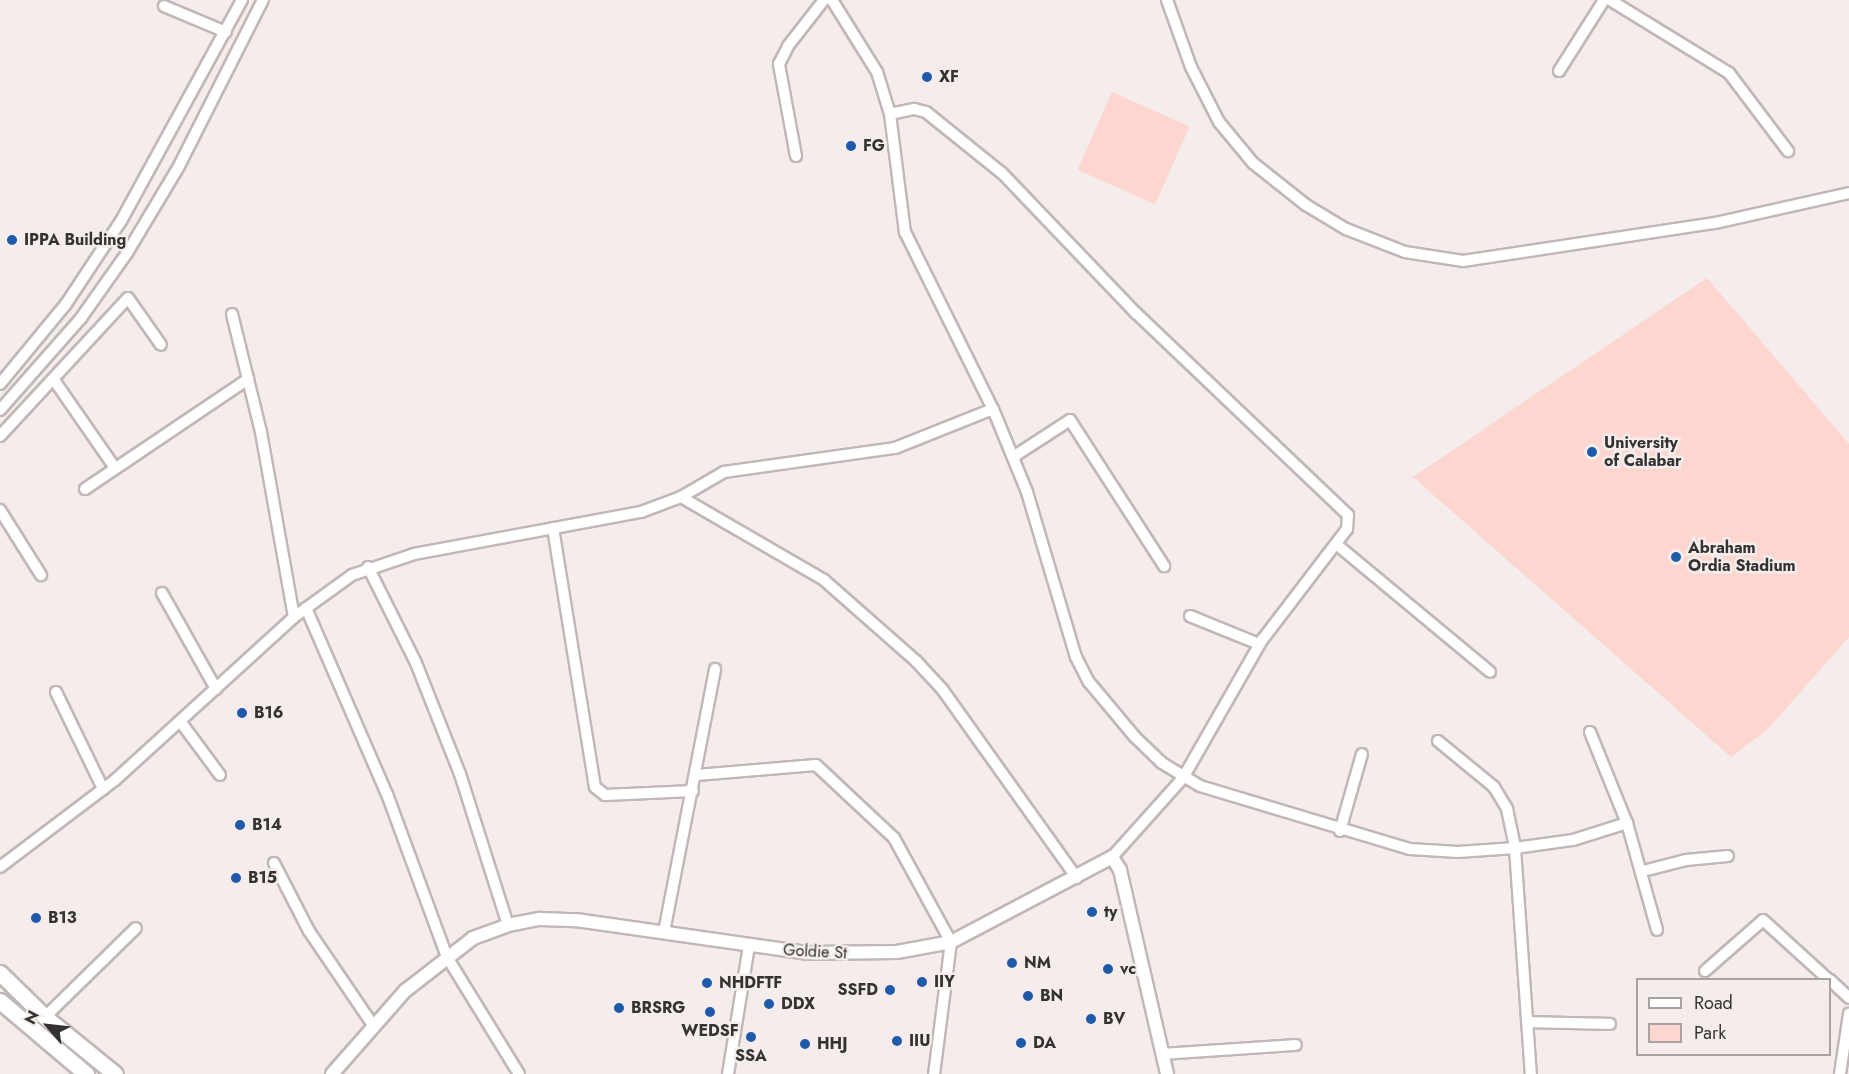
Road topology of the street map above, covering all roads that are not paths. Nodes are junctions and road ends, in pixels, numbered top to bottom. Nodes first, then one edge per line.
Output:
1 (242, 0) edge
2 (262, 0) edge
3 (824, 0) edge
4 (832, 0) edge
5 (1167, 0) edge
6 (1604, 0) edge
7 (1610, 0) edge
8 (164, 6) dead end
9 (226, 32) junction
10 (1559, 71) dead end
11 (890, 114) junction
12 (1788, 151) dead end
13 (796, 156) dead end
14 (1849, 194) edge
15 (232, 314) dead end
16 (161, 345) dead end
17 (248, 379) junction
18 (54, 380) junction
19 (0, 384) edge
20 (993, 409) junction
21 (0, 410) edge
22 (0, 436) edge
23 (1013, 458) junction
24 (115, 468) junction
25 (85, 489) dead end
26 (681, 497) junction
27 (0, 510) edge
28 (553, 528) junction
29 (1336, 544) junction
30 (1164, 566) dead end
31 (368, 567) junction
32 (41, 575) dead end
33 (162, 593) dead end
34 (306, 608) junction
35 (1190, 616) dead end
36 (294, 617) junction
37 (1259, 644) junction
38 (715, 669) dead end
39 (1490, 672) dead end
40 (216, 690) junction
41 (56, 692) dead end
42 (180, 721) junction
43 (1590, 732) dead end
44 (1438, 741) dead end
45 (1362, 754) dead end
46 (220, 775) dead end
47 (697, 776) junction
48 (1183, 778) junction
49 (103, 789) junction
50 (693, 791) junction
51 (1627, 823) junction
52 (1340, 831) junction
53 (1515, 848) junction
54 (1728, 856) dead end
55 (1112, 857) junction
56 (274, 863) dead end
57 (0, 867) edge
58 (1643, 871) junction
59 (1077, 878) junction
60 (508, 925) junction
61 (136, 928) dead end
62 (1657, 930) dead end
63 (664, 932) junction
64 (951, 942) junction
65 (749, 946) junction
66 (447, 957) junction
67 (1705, 971) dead end
68 (0, 973) edge
69 (1827, 978) edge
70 (1831, 982) edge
71 (1849, 998) edge
72 (0, 1002) edge
73 (1849, 1014) edge
74 (45, 1017) junction
75 (1529, 1022) junction
76 (1610, 1024) dead end
77 (373, 1025) junction
78 (1296, 1045) dead end
79 (1163, 1054) junction
80 (86, 1074) edge
81 (115, 1074) edge
82 (332, 1074) edge
83 (519, 1074) edge
84 (728, 1074) edge
85 (934, 1074) edge
86 (1167, 1074) edge
87 (1531, 1074) edge
88 (1840, 1074) edge

1 - 9 street
2 - 21 street
3 - 13 street
4 - 11 street
5 - 14 street
6 - 10 street
7 - 12 street
8 - 9 street
9 - 19 street
11 - 20 street
11 - 29 street
15 - 17 street
16 - 18 street
17 - 24 street
17 - 36 street
18 - 22 street
18 - 24 street
20 - 23 street
20 - 26 street
23 - 30 street
23 - 48 street
24 - 25 street
26 - 28 street
26 - 59 street
27 - 32 street
28 - 31 street
28 - 50 street
29 - 37 street
29 - 39 street
31 - 34 street
31 - 60 street
33 - 40 street
34 - 36 street
34 - 66 street
35 - 37 street
36 - 40 street
37 - 48 street
38 - 47 street
40 - 42 street
41 - 49 street
42 - 46 street
42 - 49 street
43 - 51 street
44 - 53 street
45 - 52 street
47 - 50 street
47 - 64 street
48 - 52 street
48 - 55 street
49 - 57 street
50 - 63 street
51 - 53 street
51 - 58 street
52 - 53 street
53 - 75 street
54 - 58 street
55 - 59 street, Goldie St
55 - 79 street
56 - 77 street
58 - 62 street
59 - 64 street, Goldie St
60 - 63 street, Goldie St
60 - 66 street, Goldie St
61 - 74 street
63 - 65 street, Goldie St
64 - 65 street, Goldie St
64 - 85 street
65 - 84 street
66 - 77 street, Goldie St
66 - 83 street
67 - 69 street
68 - 74 main road
70 - 71 street
72 - 80 main road
73 - 88 street
74 - 81 main road
75 - 76 street
75 - 87 street
77 - 82 street, Goldie St
78 - 79 street
79 - 86 street

